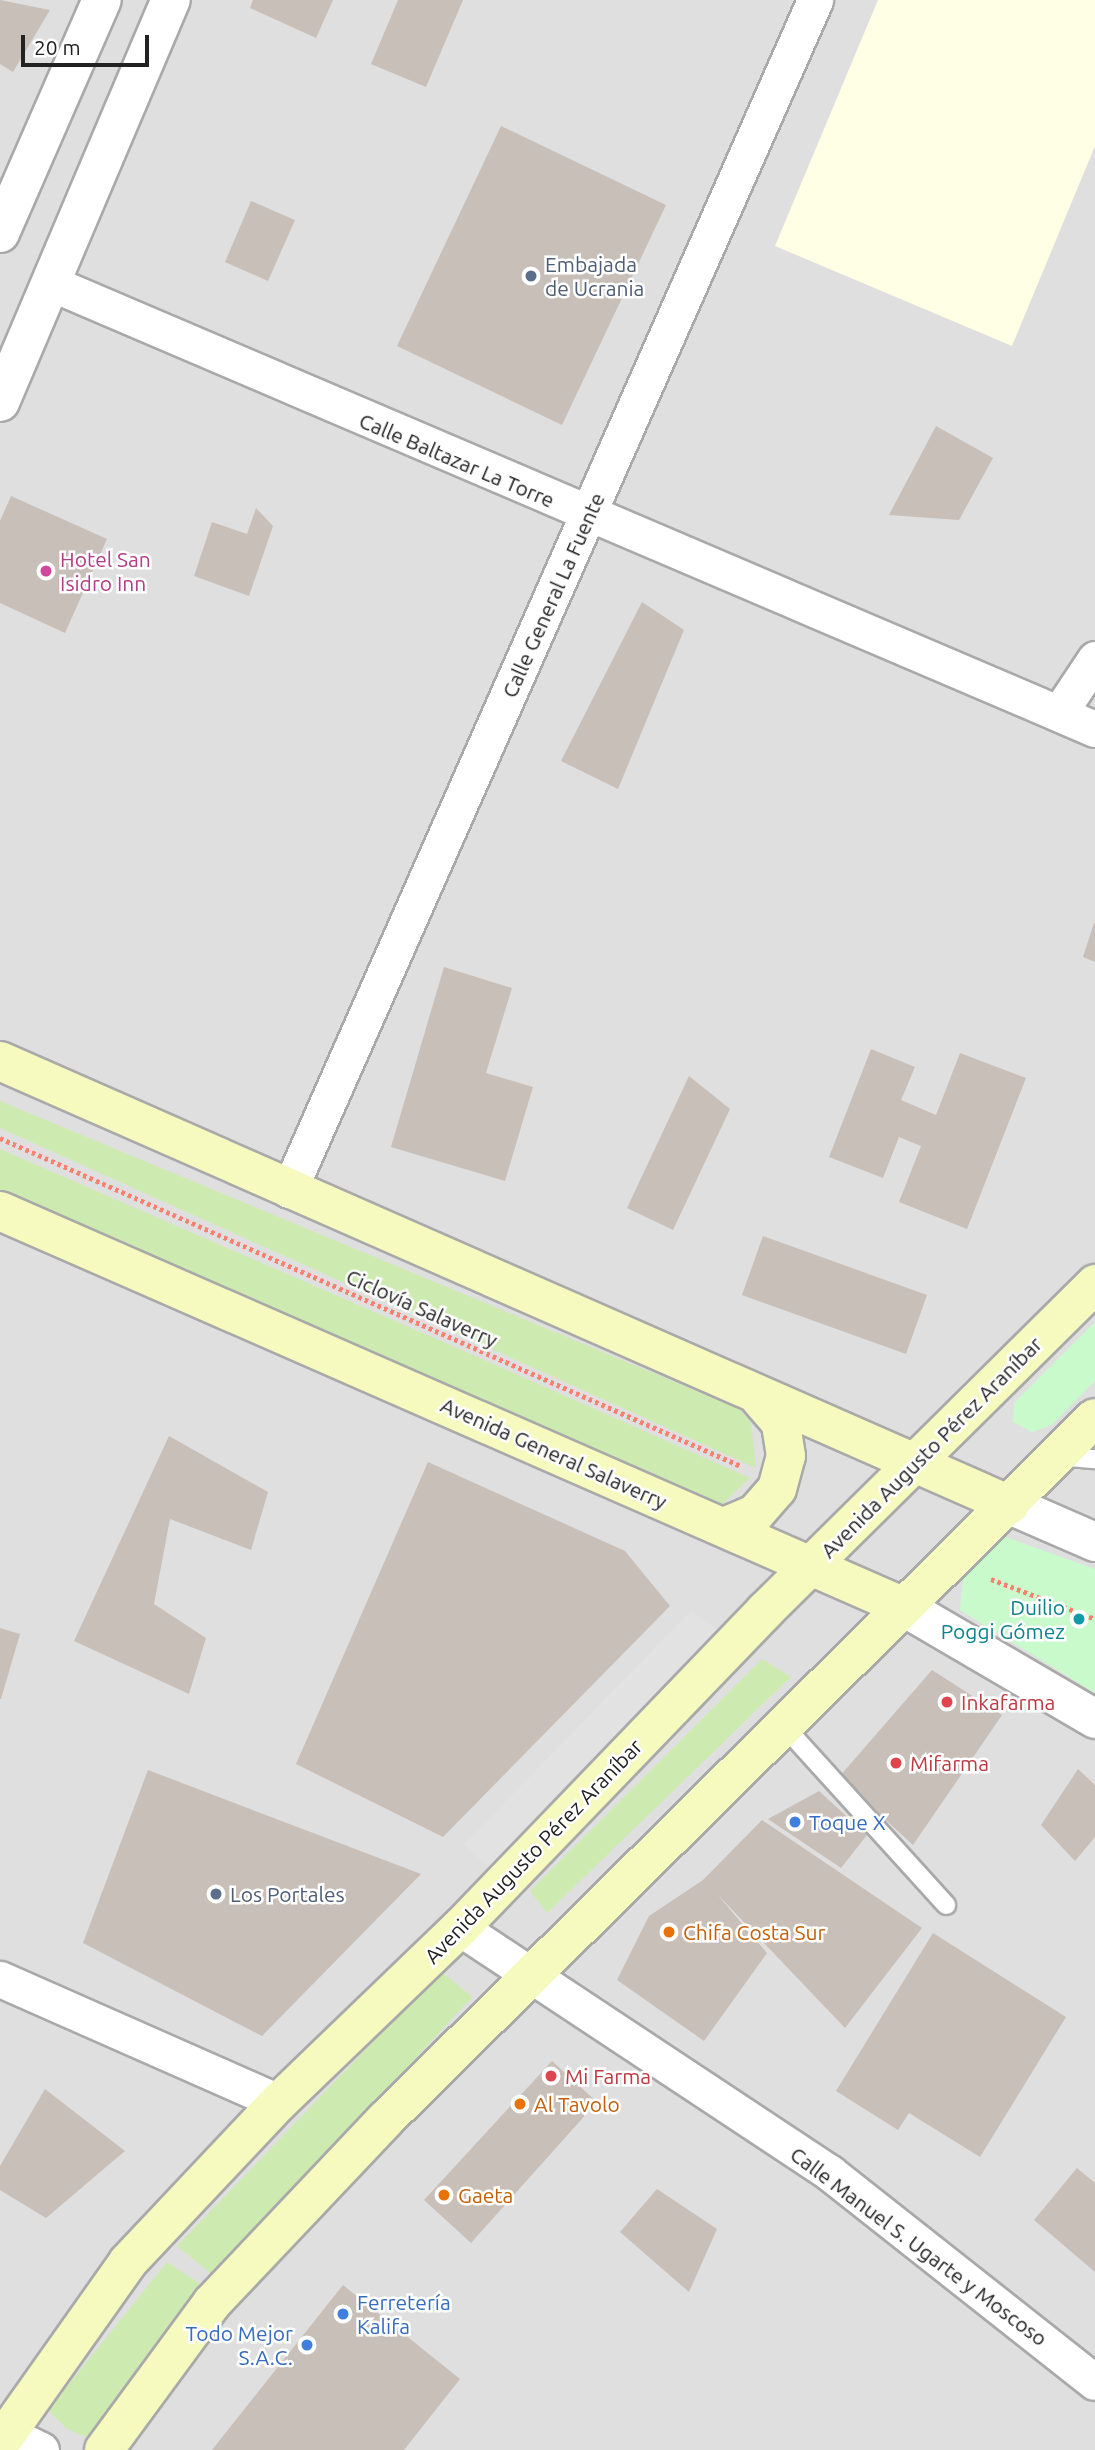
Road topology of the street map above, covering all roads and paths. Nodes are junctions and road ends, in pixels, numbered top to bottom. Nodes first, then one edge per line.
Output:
1 (102, 0) edge
2 (171, 0) edge
3 (815, 0) edge
4 (0, 233) edge
5 (52, 284) junction
6 (0, 402) edge
7 (587, 517) junction
8 (1095, 659) edge
9 (1059, 713) junction
10 (1095, 729) edge
11 (0, 1061) edge
12 (0, 1138) edge
13 (289, 1190) junction
14 (0, 1211) edge
15 (1095, 1284) edge
16 (760, 1399) junction
17 (1095, 1418) edge
18 (1077, 1458) edge
19 (913, 1466) junction
20 (748, 1469) dead end
21 (1010, 1505) junction
22 (724, 1527) junction
23 (1095, 1542) edge
24 (812, 1565) junction
25 (991, 1578) dead end
26 (902, 1606) junction
27 (1095, 1619) edge
28 (1095, 1719) edge
29 (783, 1725) junction
30 (946, 1905) dead end
31 (460, 1928) junction
32 (530, 1976) junction
33 (0, 1979) edge
34 (279, 2102) junction
35 (1095, 2382) edge
36 (3, 2437) edge
37 (41, 2450) edge
38 (104, 2450) edge

1 - 4 street
2 - 5 street
3 - 7 street, Calle General La Fuente
5 - 6 street
5 - 7 street, Calle Baltazar La Torre
7 - 9 street, Calle Baltazar La Torre
7 - 13 street, Calle General La Fuente
8 - 9 street
9 - 10 street, Calle Baltazar La Torre
11 - 13 main road
12 - 20 path, Ciclovía Salaverry
13 - 16 main road
14 - 22 main road, Avenida General Salaverry
15 - 19 main road, Avenida Augusto Pérez Araníbar
16 - 19 main road
16 - 22 main road
17 - 18 main road
18 - 21 main road
19 - 21 main road
19 - 24 main road, Avenida Augusto Pérez Araníbar
21 - 23 street
21 - 26 main road
22 - 24 main road, Avenida General Salaverry
24 - 26 main road, Avenida General Salaverry
24 - 31 main road, Avenida Augusto Pérez Araníbar
25 - 27 path
26 - 28 street, Avenida General Salaverry
26 - 29 main road
29 - 30 lane
29 - 32 main road
31 - 32 street, Calle Manuel S. Ugarte y Moscoso
31 - 34 main road, Avenida Augusto Pérez Araníbar
32 - 35 street, Calle Manuel S. Ugarte y Moscoso
32 - 38 main road
33 - 34 street
34 - 36 main road, Avenida Augusto Pérez Araníbar
36 - 37 street

